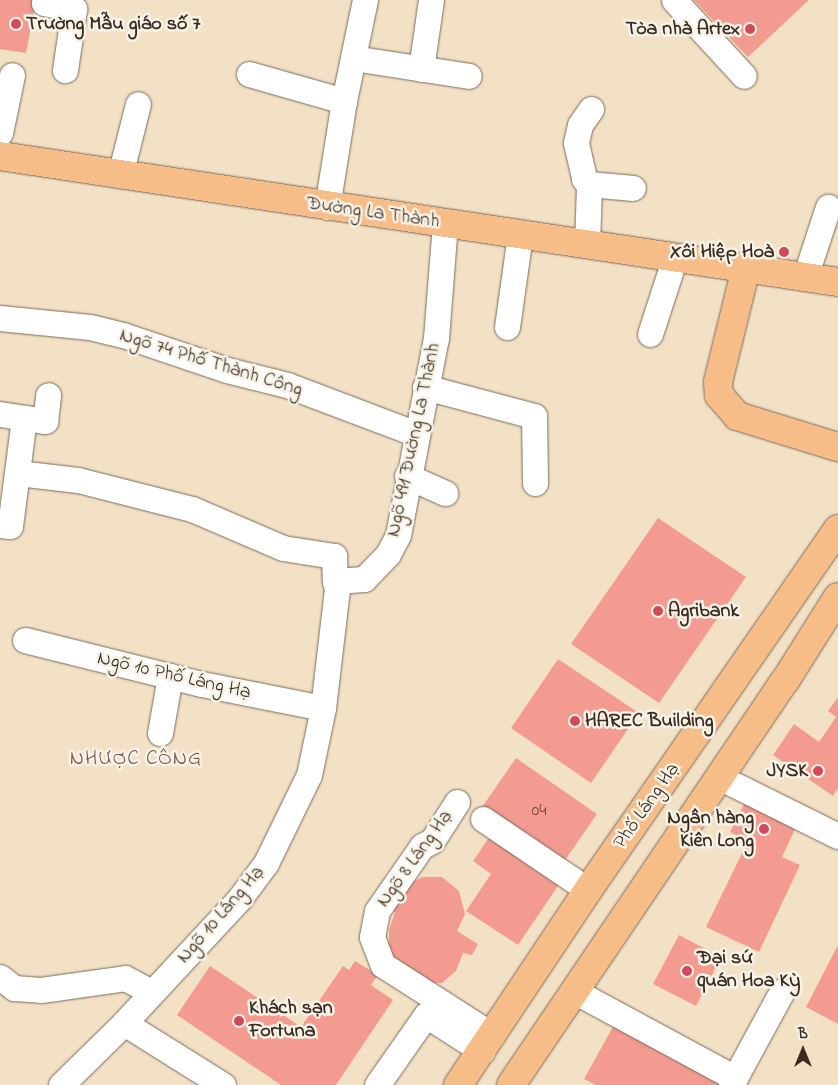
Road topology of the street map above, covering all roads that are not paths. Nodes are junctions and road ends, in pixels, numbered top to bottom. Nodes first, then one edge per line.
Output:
1 (45, 0) edge
2 (365, 0) edge
3 (431, 0) edge
4 (674, 0) edge
5 (352, 58) junction
6 (11, 67) edge
7 (421, 69) junction
8 (65, 70) dead end
9 (249, 74) dead end
10 (469, 76) dead end
11 (744, 76) dead end
12 (344, 100) junction
13 (138, 104) dead end
14 (592, 109) dead end
15 (0, 133) edge
16 (0, 156) edge
17 (120, 175) junction
18 (589, 184) junction
19 (633, 188) dead end
20 (828, 206) dead end
21 (327, 207) junction
22 (445, 224) junction
23 (520, 235) junction
24 (587, 245) junction
25 (675, 258) junction
26 (746, 268) junction
27 (805, 277) junction
28 (838, 282) edge
29 (0, 318) edge
30 (507, 327) dead end
31 (650, 334) dead end
32 (425, 386) junction
33 (48, 395) dead end
34 (12, 416) edge
35 (417, 434) junction
36 (838, 448) edge
37 (18, 473) junction
38 (407, 476) junction
39 (535, 483) dead end
40 (445, 493) dead end
41 (0, 525) edge
42 (838, 529) edge
43 (335, 581) junction
44 (838, 597) edge
45 (25, 640) dead end
46 (750, 658) junction
47 (170, 676) junction
48 (785, 681) junction
49 (323, 708) junction
50 (160, 734) dead end
51 (719, 777) junction
52 (457, 802) dead end
53 (483, 819) dead end
54 (838, 836) edge
55 (588, 890) junction
56 (0, 977) edge
57 (574, 991) junction
58 (782, 991) dead end
59 (151, 992) junction
60 (124, 1023) junction
61 (487, 1043) junction
62 (528, 1059) junction
63 (733, 1082) edge
64 (61, 1085) edge
65 (223, 1085) edge
66 (377, 1085) edge
67 (458, 1085) edge
68 (511, 1085) edge

1 - 8 lane
2 - 5 lane
3 - 7 lane
4 - 11 lane
5 - 7 lane
5 - 12 lane
6 - 15 lane
7 - 10 lane
9 - 12 lane
12 - 21 lane
13 - 17 lane
14 - 18 lane
16 - 17 main road, Đường La Thành
17 - 21 main road, Đường La Thành
18 - 19 lane
18 - 24 lane
20 - 27 lane
21 - 22 main road, Đường La Thành
22 - 23 main road, Đường La Thành
22 - 32 lane, Ngõ 491 Đường La Thành
23 - 24 main road, Đường La Thành
23 - 30 lane
24 - 25 main road, Đường La Thành
25 - 26 main road, Đường La Thành
25 - 31 lane
26 - 27 main road, Đường La Thành
26 - 36 main road
27 - 28 main road, Đường La Thành
29 - 35 lane, Ngõ 74 Phố Thành Công
32 - 35 lane, Ngõ 491 Đường La Thành
32 - 39 lane
33 - 34 lane
34 - 37 lane
35 - 38 lane, Ngõ 491 Đường La Thành
37 - 41 lane
37 - 43 lane
38 - 40 lane
38 - 43 lane, Ngõ 491 Đường La Thành
42 - 46 main road, Phố Láng Hạ
43 - 49 lane
44 - 48 main road
45 - 47 lane, Ngõ 10 Phố Láng Hạ
46 - 48 main road
46 - 55 main road, Phố Láng Hạ
47 - 49 lane, Ngõ 10 Phố Láng Hạ
47 - 50 lane
48 - 51 main road
49 - 59 lane, Ngõ 10 Láng Hạ
51 - 54 lane
51 - 57 main road
52 - 61 lane, Ngõ 8 Láng Hạ
53 - 55 lane
55 - 61 main road, Phố Láng Hạ
56 - 59 lane
57 - 62 main road
57 - 63 lane
58 - 63 lane
59 - 60 lane, Ngõ 10 Láng Hạ
60 - 64 lane, Ngõ 10 Láng Hạ
60 - 65 lane
61 - 62 main road
61 - 66 lane
61 - 67 main road, Phố Láng Hạ
62 - 68 main road

